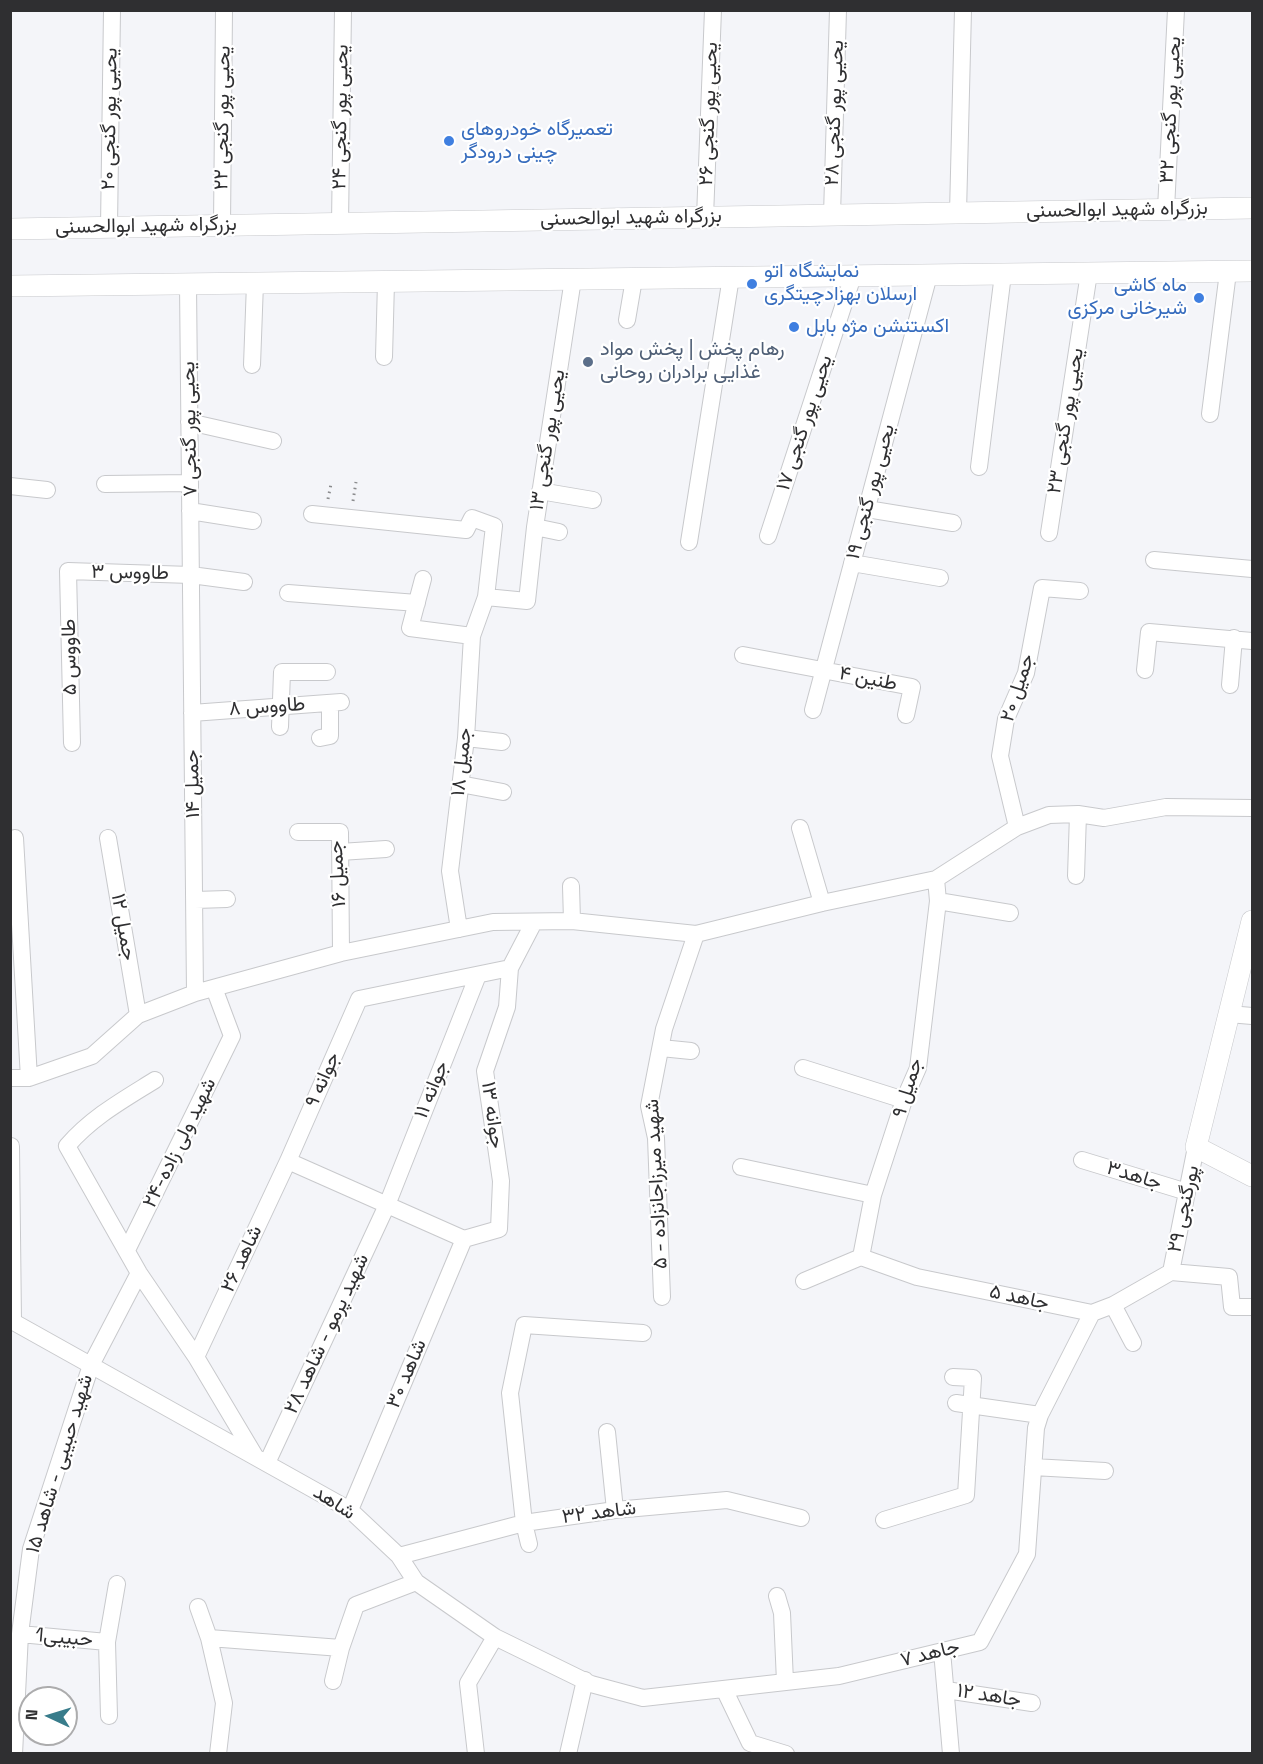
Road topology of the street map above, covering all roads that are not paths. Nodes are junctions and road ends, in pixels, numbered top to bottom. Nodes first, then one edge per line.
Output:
1 (112, 10) edge
2 (224, 10) edge
3 (343, 10) edge
4 (712, 10) edge
5 (838, 10) edge
6 (963, 10) edge
7 (1176, 10) edge
8 (1252, 208) edge
9 (1166, 209) junction
10 (958, 213) junction
11 (832, 215) junction
12 (705, 217) junction
13 (340, 223) junction
14 (222, 225) junction
15 (109, 227) junction
16 (10, 228) edge
17 (1252, 271) edge
18 (1228, 272) junction
19 (1089, 273) junction
20 (1003, 274) junction
21 (929, 275) junction
22 (853, 276) junction
23 (731, 278) junction
24 (573, 279) junction
25 (634, 279) junction
26 (386, 282) junction
27 (255, 283) junction
28 (188, 284) junction
29 (10, 286) edge
30 (627, 320) dead end
31 (384, 357) dead end
32 (252, 365) dead end
33 (1210, 414) dead end
34 (189, 422) junction
35 (273, 441) dead end
36 (979, 467) dead end
37 (190, 483) junction
38 (105, 484) dead end
39 (10, 486) edge
40 (47, 490) dead end
41 (540, 491) junction
42 (593, 500) dead end
43 (867, 509) junction
44 (190, 511) junction
45 (312, 514) dead end
46 (253, 521) dead end
47 (953, 523) dead end
48 (535, 527) junction
49 (559, 531) dead end
50 (1049, 532) dead end
51 (768, 536) dead end
52 (689, 542) dead end
53 (1154, 560) dead end
54 (852, 563) junction
55 (1252, 569) edge
56 (68, 572) joint
57 (191, 574) junction
58 (939, 578) dead end
59 (423, 579) dead end
60 (244, 582) dead end
61 (1080, 591) dead end
62 (288, 593) dead end
63 (486, 597) junction
64 (417, 603) junction
65 (472, 636) junction
66 (1234, 638) junction
67 (1252, 641) edge
68 (743, 655) dead end
69 (1145, 670) dead end
70 (824, 671) junction
71 (327, 672) dead end
72 (1230, 685) dead end
73 (279, 706) junction
74 (813, 710) dead end
75 (192, 713) junction
76 (906, 715) dead end
77 (280, 727) dead end
78 (320, 738) dead end
79 (465, 738) junction
80 (502, 742) dead end
81 (72, 743) dead end
82 (460, 784) junction
83 (503, 792) dead end
84 (1252, 808) edge
85 (1078, 814) junction
86 (1017, 827) junction
87 (800, 828) dead end
88 (298, 832) dead end
89 (15, 838) dead end
90 (108, 838) dead end
91 (386, 849) dead end
92 (340, 852) junction
93 (1076, 876) dead end
94 (936, 879) junction
95 (571, 886) dead end
96 (226, 899) dead end
97 (195, 900) junction
98 (938, 901) junction
99 (822, 903) junction
100 (1010, 913) dead end
101 (572, 921) junction
102 (1252, 921) edge
103 (534, 922) junction
104 (459, 929) junction
105 (696, 934) junction
106 (341, 953) junction
107 (1248, 960) edge
108 (510, 968) junction
109 (478, 975) junction
110 (214, 988) junction
111 (195, 993) junction
112 (1229, 1014) junction
113 (138, 1015) junction
114 (1252, 1016) edge
115 (661, 1048) junction
116 (691, 1050) dead end
117 (802, 1068) dead end
118 (10, 1078) edge
119 (29, 1078) junction
120 (155, 1080) dead end
121 (904, 1100) junction
122 (10, 1146) edge
123 (1196, 1147) junction
124 (1082, 1160) dead end
125 (288, 1161) junction
126 (741, 1167) dead end
127 (1252, 1176) edge
128 (1187, 1192) junction
129 (873, 1195) junction
130 (387, 1205) junction
131 (464, 1239) junction
132 (11, 1251) edge
133 (128, 1251) junction
134 (861, 1257) junction
135 (1171, 1272) junction
136 (139, 1273) junction
137 (804, 1281) dead end
138 (662, 1297) dead end
139 (1113, 1305) junction
140 (1252, 1307) edge
141 (1092, 1313) junction
142 (12, 1320) edge
143 (644, 1333) dead end
144 (1133, 1343) dead end
145 (196, 1357) junction
146 (91, 1365) junction
147 (953, 1377) dead end
148 (963, 1404) junction
149 (1040, 1415) junction
150 (607, 1432) dead end
151 (261, 1460) junction
152 (1033, 1467) junction
153 (1105, 1471) dead end
154 (350, 1510) junction
155 (615, 1510) junction
156 (801, 1518) dead end
157 (884, 1520) dead end
158 (524, 1523) junction
159 (529, 1544) dead end
160 (399, 1556) junction
161 (416, 1582) junction
162 (117, 1584) dead end
163 (777, 1596) dead end
164 (198, 1607) dead end
165 (20, 1634) junction
166 (495, 1637) junction
167 (209, 1638) junction
168 (107, 1641) junction
169 (341, 1648) junction
170 (942, 1651) junction
171 (585, 1680) junction
172 (333, 1681) dead end
173 (785, 1682) junction
174 (724, 1689) junction
175 (946, 1690) junction
176 (643, 1698) joint
177 (1032, 1703) dead end
178 (109, 1716) dead end
179 (748, 1748) edge
180 (13, 1749) edge
181 (218, 1754) edge
182 (476, 1754) edge
183 (568, 1754) edge
184 (786, 1754) edge
185 (951, 1754) edge

1 - 15 street, یحیی پور گنجی ۲۰
2 - 14 street, یحیی پور گنجی ۲۲
3 - 13 street, یحیی پور گنجی ۲۴
4 - 12 street, یحیی پور گنجی ۲۶
5 - 11 street, یحیی پور گنجی ۲۸
6 - 10 street
7 - 9 street, یحیی پور گنجی ۳۲
8 - 9 main road, بزرگراه شهید ابوالحسنی
9 - 10 main road, بزرگراه شهید ابوالحسنی
10 - 11 main road, بزرگراه شهید ابوالحسنی
11 - 12 main road, بزرگراه شهید ابوالحسنی
12 - 13 main road, بزرگراه شهید ابوالحسنی
13 - 14 main road, بزرگراه شهید ابوالحسنی
14 - 15 main road, بزرگراه شهید ابوالحسنی
15 - 16 main road, بزرگراه شهید ابوالحسنی
17 - 18 main road
18 - 19 main road
18 - 33 street
19 - 20 main road
19 - 50 street, یحیی پور گنجی ۲۳
20 - 21 main road
20 - 36 street
21 - 22 main road
21 - 43 street, یحیی پور گنجی ۱۹
22 - 23 main road
22 - 51 street, یحیی پور گنجی ۱۷
23 - 25 main road
23 - 52 street
24 - 25 main road
24 - 26 main road
24 - 41 street, یحیی پور گنجی ۱۳
25 - 30 street
26 - 27 main road
26 - 31 street
27 - 28 main road
27 - 32 street
28 - 29 main road
28 - 34 street, یحیی پور گنجی ۷
34 - 35 street
34 - 37 street, یحیی پور گنجی ۷
37 - 38 street
37 - 44 street, یحیی پور گنجی ۷
39 - 40 street
41 - 42 street
41 - 48 street, یحیی پور گنجی ۱۳
43 - 47 street
43 - 54 street, یحیی پور گنجی ۱۹
44 - 46 street
44 - 57 street, یحیی پور گنجی ۷
45 - 63 street, جمیل ۱۸
48 - 49 street
48 - 63 street, یحیی پور گنجی ۱۳
53 - 55 street
54 - 58 street
54 - 70 street, یحیی پور گنجی ۱۹
56 - 57 street, طاووس ۳
56 - 81 street, طاووس ۵
57 - 60 street, طاووس ۳
57 - 75 street, جمیل ۱۴
59 - 64 street
61 - 86 street, جمیل ۲۰
62 - 64 street
63 - 65 street, جمیل ۱۸
64 - 65 street
65 - 79 street, جمیل ۱۸
66 - 67 street
66 - 69 street
66 - 72 street
68 - 70 street, طنین ۴
70 - 74 street, یحیی پور گنجی ۱۹
70 - 76 street, طنین ۴
71 - 73 street
73 - 75 street, طاووس ۸
73 - 77 street
73 - 78 street, طاووس ۸
75 - 97 street, جمیل ۱۴
79 - 80 street
79 - 82 street, جمیل ۱۸
82 - 83 street
82 - 104 street, جمیل ۱۸
84 - 85 street
85 - 86 street
85 - 93 street
86 - 94 street
87 - 99 street
88 - 92 street, جمیل ۱۶
89 - 119 street
90 - 113 street, جمیل ۱۲
91 - 92 street
92 - 106 street, جمیل ۱۶
94 - 98 street, جمیل ۹
94 - 99 street
95 - 101 street
96 - 97 street
97 - 111 street, جمیل ۱۴
98 - 100 street
98 - 121 street, جمیل ۹
99 - 105 street
101 - 103 street
101 - 105 street
102 - 107 main road
103 - 104 street
103 - 108 street
104 - 106 street
105 - 115 street, شهید میرزاجانزاده - ۵
106 - 110 street
107 - 112 main road
108 - 109 street
108 - 131 street, جوانه ۱۳
109 - 125 street, جوانه ۹
109 - 130 street, جوانه ۱۱
110 - 111 street
110 - 133 street, شهید ولی زاده-۲۴
111 - 113 street
112 - 114 street
112 - 123 main road
113 - 119 street
115 - 116 street
115 - 138 street, شهید میرزاجانزاده - ۵
117 - 121 street
118 - 119 street
120 - 133 street
121 - 129 street, جمیل ۹
122 - 132 street
123 - 127 main road
123 - 128 street, پورگنجی ۲۹
124 - 128 street, جاهد۳
125 - 130 street
125 - 145 street, شاهد ۲۶
126 - 129 street
128 - 135 street, پورگنجی ۲۹
129 - 134 street, جمیل ۹
130 - 131 street
130 - 151 street, شهید پرمو - شاهد ۲۸
131 - 154 street, شاهد ۳۰
132 - 142 street
133 - 136 street
134 - 137 street
134 - 141 street, جاهد ۵
135 - 139 street
135 - 140 street
136 - 145 street
136 - 146 street, شهید حبیبی - شاهد ۱۵
139 - 141 street
139 - 144 street
141 - 149 street, جاهد ۷
142 - 146 street, شاهد
143 - 158 street
145 - 151 street
146 - 151 street, شاهد
146 - 165 street, شهید حبیبی - شاهد ۱۵
147 - 148 street
148 - 149 street
148 - 157 street
149 - 152 street, جاهد ۷
150 - 155 street
151 - 154 street, شاهد
152 - 153 street
152 - 170 street, جاهد ۷
154 - 160 street, شاهد
155 - 156 street, شاهد ۳۲
155 - 158 street, شاهد ۳۲
158 - 159 street
158 - 160 street, شاهد ۳۲
160 - 161 street, شاهد
161 - 166 street, شاهد
161 - 169 street
162 - 168 street
163 - 173 street
164 - 167 street
165 - 168 street, حبیبی1
165 - 180 street, شهید حبیبی - شاهد ۱۵
166 - 171 street, شاهد
166 - 182 street
167 - 169 street
167 - 181 street
168 - 178 street
169 - 172 street
170 - 173 street, جاهد ۷
170 - 175 street
171 - 176 street, شاهد
171 - 183 street
173 - 174 street, جاهد ۷
174 - 176 street, جاهد ۷
174 - 179 street
175 - 177 street, جاهد ۱۲
175 - 185 street
179 - 184 street

